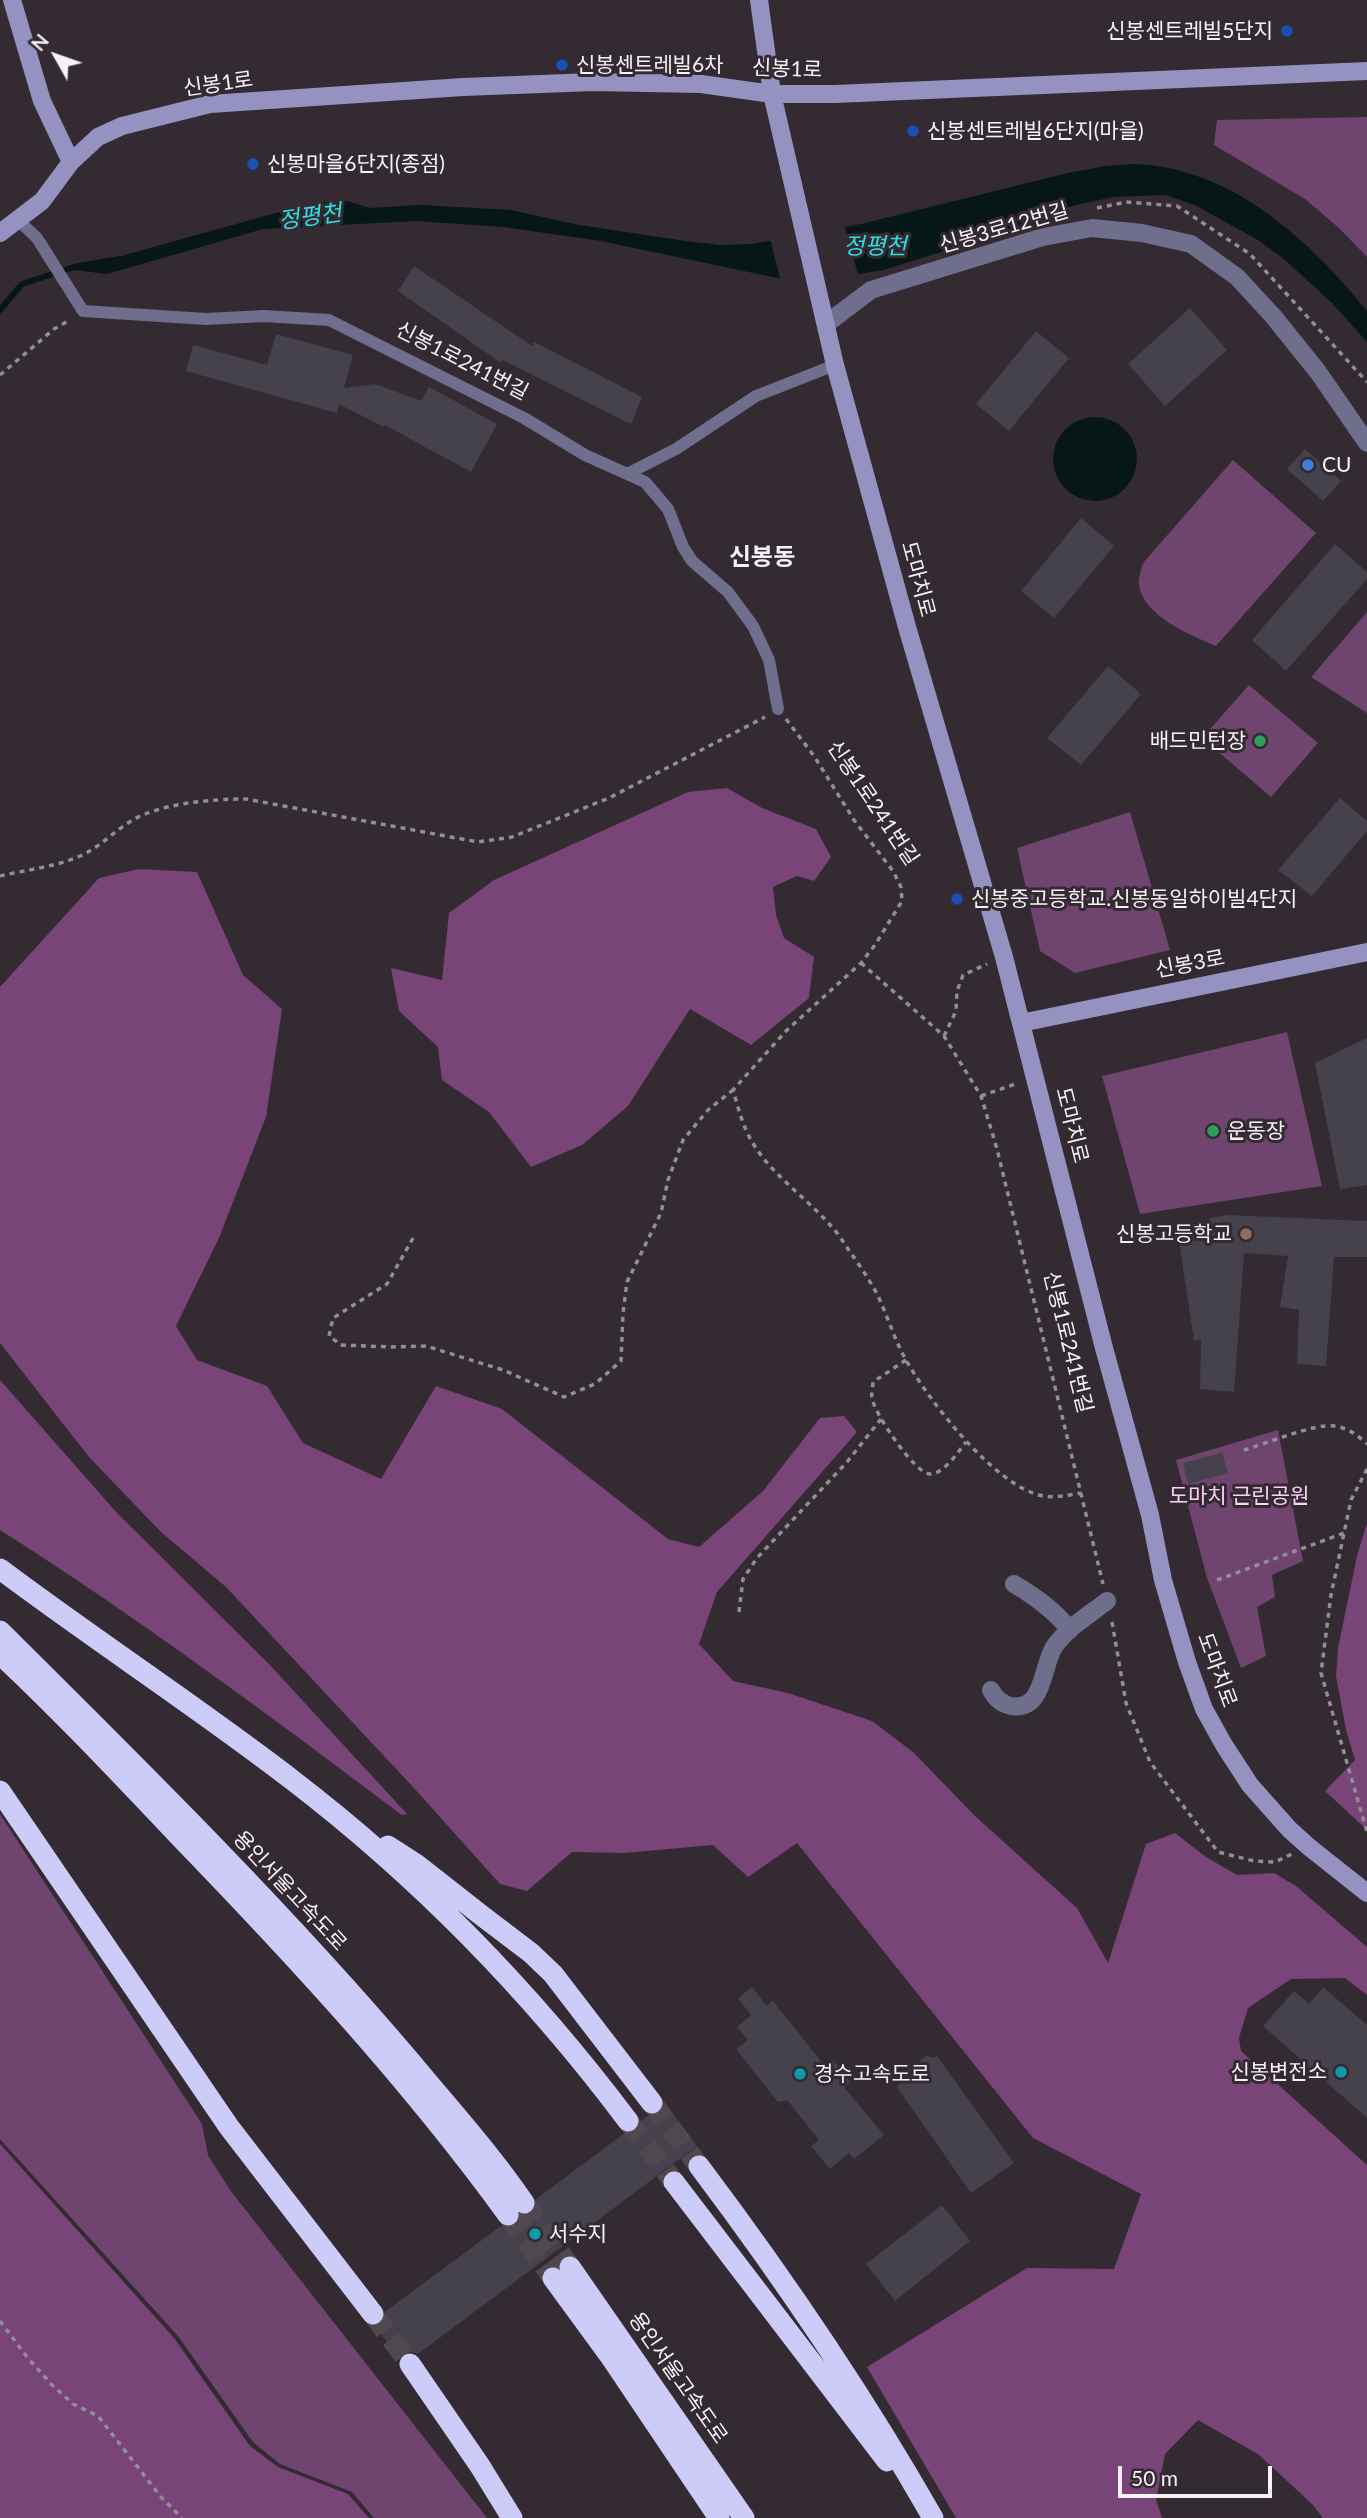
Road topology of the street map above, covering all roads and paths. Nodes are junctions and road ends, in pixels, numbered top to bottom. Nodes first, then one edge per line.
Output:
1 (12, 0) edge
2 (759, 0) edge
3 (1367, 71) edge
4 (772, 94) junction
5 (71, 162) junction
6 (19, 221) junction
7 (0, 233) edge
8 (83, 311) junction
9 (824, 319) junction
10 (835, 365) junction
11 (0, 374) edge
12 (1367, 443) edge
13 (627, 474) junction
14 (778, 709) junction
15 (0, 876) edge
16 (1367, 952) edge
17 (1004, 957) junction
18 (861, 962) junction
19 (1021, 1023) junction
20 (944, 1036) junction
21 (1036, 1076) junction
22 (733, 1090) junction
23 (981, 1096) junction
24 (412, 1238) dead end
25 (906, 1360) junction
26 (881, 1419) junction
27 (966, 1442) junction
28 (1367, 1444) edge
29 (1244, 1450) dead end
30 (1367, 1469) edge
31 (1081, 1493) junction
32 (1344, 1533) junction
33 (0, 1569) edge
34 (1217, 1580) dead end
35 (1014, 1584) dead end
36 (1107, 1601) junction
37 (739, 1612) dead end
38 (1070, 1630) junction
39 (0, 1631) edge
40 (0, 1654) edge
41 (991, 1690) dead end
42 (0, 1791) edge
43 (314, 1798) junction
44 (1367, 1832) edge
45 (1309, 1847) junction
46 (1367, 1893) edge
47 (652, 2103) tunnel mouth
48 (628, 2121) tunnel mouth
49 (699, 2166) tunnel mouth
50 (674, 2182) tunnel mouth
51 (373, 2314) tunnel mouth
52 (0, 2321) edge
53 (410, 2364) tunnel mouth
54 (182, 2518) edge
55 (512, 2518) edge
56 (719, 2518) edge
57 (744, 2518) edge
58 (932, 2518) edge

1 - 5 street
2 - 4 street
3 - 4 street, 신봉1로
4 - 5 street, 신봉1로
4 - 9 street, 도마치로
5 - 6 street, 신봉1로
6 - 7 street, 신봉1로
6 - 8 lane
8 - 11 path
8 - 13 lane, 신봉1로241번길
9 - 10 street, 도마치로
9 - 12 street, 신봉3로12번길
10 - 13 lane
10 - 17 street, 도마치로
13 - 14 lane, 신봉1로241번길
14 - 15 path
14 - 18 path, 신봉1로241번길
16 - 19 street, 신봉3로
17 - 19 street, 도마치로
17 - 20 path
18 - 20 path, 신봉1로241번길
18 - 22 path, 신봉1로241번길
19 - 21 street, 도마치로
20 - 23 path, 신봉1로241번길
21 - 23 path
21 - 45 street, 도마치로
22 - 24 path, 신봉1로241번길
22 - 25 path
23 - 31 path, 신봉1로241번길
25 - 26 path
25 - 27 path
26 - 27 path
26 - 37 path
27 - 31 path
28 - 29 path
30 - 32 path
31 - 36 path, 신봉1로241번길
32 - 34 path
32 - 44 path
33 - 43 highway
35 - 38 street
36 - 38 street
36 - 45 path, 신봉1로241번길
38 - 41 street
39 - 40 highway, 용인서울고속도로
42 - 51 highway
43 - 47 highway
43 - 48 highway
45 - 46 street, 도마치로
49 - 58 highway
50 - 58 highway
52 - 54 path
53 - 55 highway
56 - 57 highway, 용인서울고속도로

